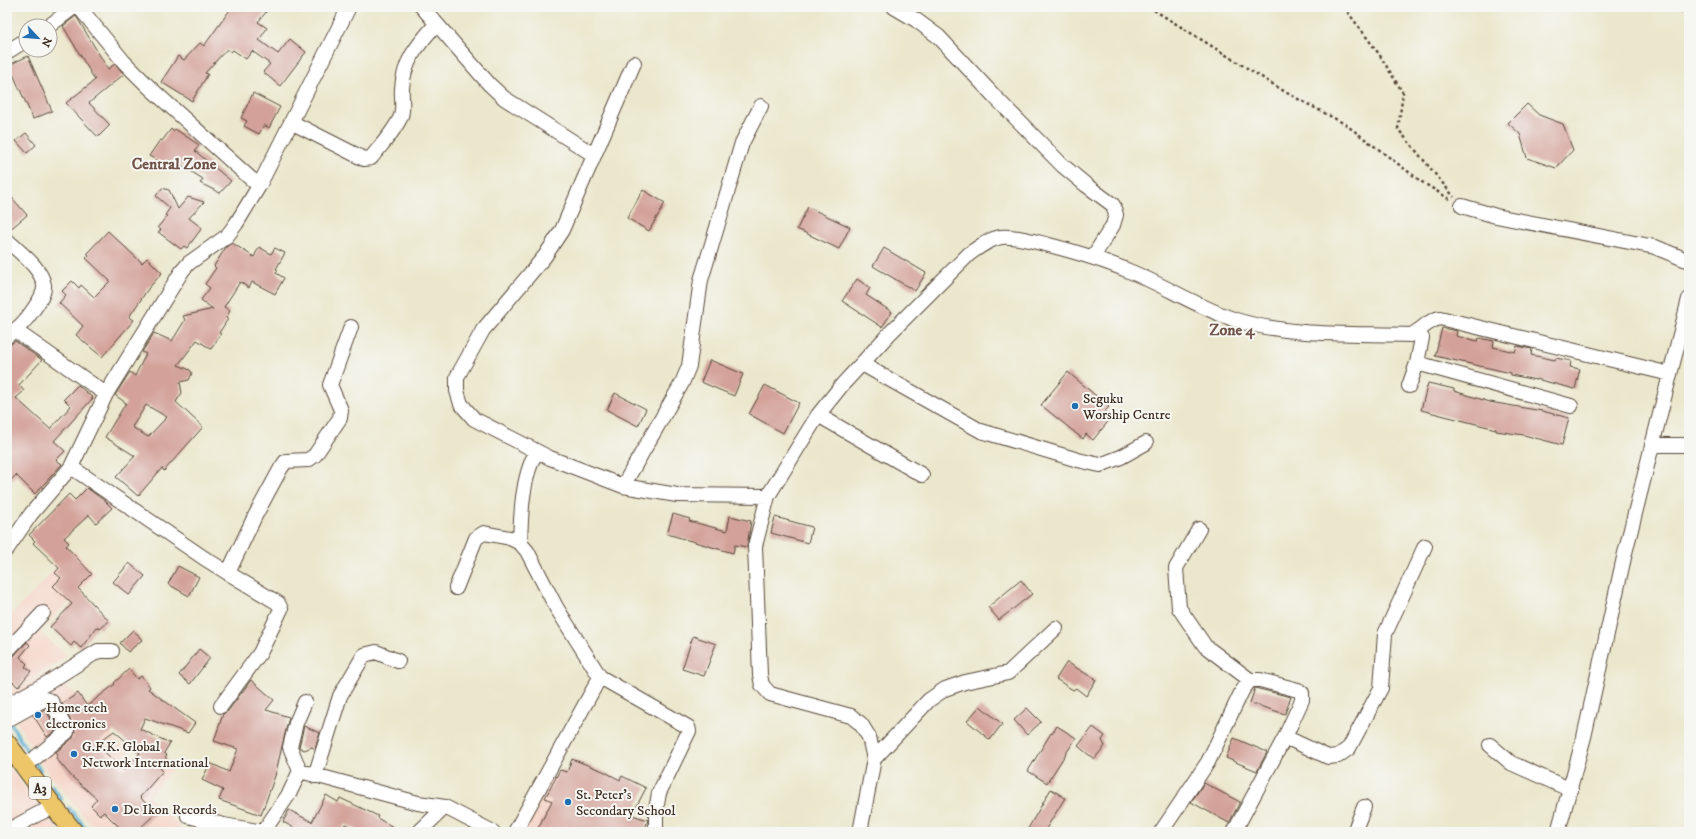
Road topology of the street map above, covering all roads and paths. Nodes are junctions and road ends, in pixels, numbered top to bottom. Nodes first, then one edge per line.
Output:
1 (74, 7) edge
2 (79, 7) edge
3 (349, 7) edge
4 (422, 7) edge
5 (894, 7) edge
6 (1150, 7) edge
7 (1344, 7) edge
8 (1675, 7) edge
9 (1689, 16) edge
10 (58, 19) edge
11 (436, 24) junction
12 (18, 45) edge
13 (7, 52) edge
14 (634, 63) dead end
15 (761, 106) dead end
16 (291, 122) junction
17 (594, 155) junction
18 (259, 186) junction
19 (1462, 206) junction
20 (7, 240) edge
21 (1093, 257) junction
22 (1689, 261) edge
23 (1689, 299) edge
24 (351, 327) dead end
25 (1417, 332) junction
26 (11, 333) edge
27 (1417, 363) junction
28 (862, 364) junction
29 (1670, 374) junction
30 (1409, 386) dead end
31 (106, 394) junction
32 (1571, 406) dead end
33 (818, 415) junction
34 (1146, 443) dead end
35 (1652, 445) junction
36 (1689, 445) edge
37 (536, 452) junction
38 (71, 466) junction
39 (922, 475) dead end
40 (624, 486) junction
41 (768, 496) junction
42 (1199, 529) dead end
43 (520, 543) junction
44 (1425, 546) dead end
45 (7, 549) edge
46 (228, 573) junction
47 (456, 588) dead end
48 (43, 613) dead end
49 (1056, 628) dead end
50 (7, 650) edge
51 (112, 651) dead end
52 (398, 661) dead end
53 (600, 676) junction
54 (1250, 680) junction
55 (305, 702) dead end
56 (7, 705) edge
57 (221, 706) dead end
58 (7, 720) edge
59 (1285, 737) junction
60 (7, 743) edge
61 (1490, 745) dead end
62 (874, 759) junction
63 (24, 767) junction
64 (300, 771) junction
65 (315, 776) junction
66 (1570, 790) junction
67 (445, 807) junction
68 (1364, 807) dead end
69 (54, 808) junction
70 (188, 816) dead end
71 (7, 830) edge
72 (74, 832) edge
73 (263, 832) edge
74 (419, 832) edge
75 (493, 832) edge
76 (515, 832) edge
77 (656, 832) edge
78 (860, 832) edge
79 (1161, 832) edge
80 (1234, 832) edge
81 (1354, 832) edge
82 (1558, 832) edge

1 - 10 street
2 - 18 street
3 - 16 street
4 - 11 street
5 - 21 street
6 - 19 path
7 - 19 path
8 - 9 path
11 - 16 street
11 - 17 street
12 - 13 street
14 - 17 street
15 - 40 street
16 - 18 street
17 - 37 street
18 - 31 street
19 - 22 street
20 - 26 street
21 - 25 street
21 - 28 street
23 - 29 street
24 - 46 street
25 - 27 street
25 - 29 street
26 - 31 street
27 - 30 street
27 - 32 street
28 - 33 street
28 - 34 street
29 - 35 street
31 - 38 street
33 - 39 street
33 - 41 street
35 - 36 street
35 - 66 street
37 - 40 street
37 - 43 street
38 - 45 street
38 - 46 street
40 - 41 street
41 - 62 street
42 - 54 street
43 - 47 street
43 - 53 street
44 - 59 street
46 - 57 street
48 - 50 street
49 - 62 street
51 - 56 street
52 - 65 street
53 - 76 street
53 - 77 street
54 - 59 street
54 - 79 street
55 - 64 street
58 - 63 street
59 - 80 street
60 - 63 main road, A3
61 - 66 street
62 - 78 street
63 - 69 main road, A3
64 - 65 street
64 - 73 street
65 - 67 street
66 - 82 street
67 - 74 street
67 - 75 street
68 - 81 street
69 - 71 street
69 - 72 main road, A3
70 - 73 street

